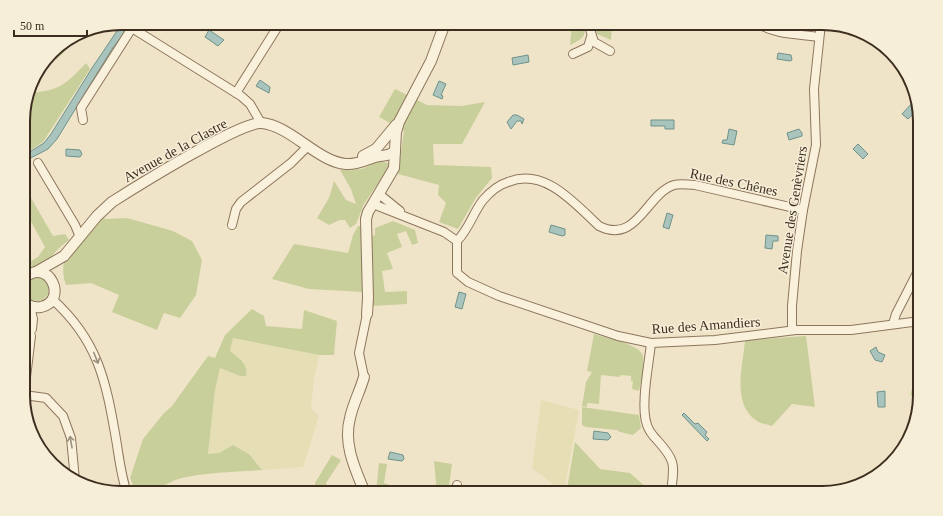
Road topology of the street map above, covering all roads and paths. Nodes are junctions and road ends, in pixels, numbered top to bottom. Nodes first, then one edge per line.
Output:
1 (131, 30) edge
2 (135, 30) edge
3 (276, 30) edge
4 (442, 30) edge
5 (590, 30) edge
6 (775, 30) edge
7 (820, 30) edge
8 (591, 37) junction
9 (819, 37) junction
10 (610, 51) dead end
11 (573, 54) dead end
12 (236, 93) junction
13 (83, 120) dead end
14 (399, 122) junction
15 (261, 123) junction
16 (308, 146) junction
17 (395, 150) junction
18 (379, 153) junction
19 (38, 163) dead end
20 (394, 163) junction
21 (379, 194) junction
22 (373, 204) junction
23 (803, 210) junction
24 (414, 219) junction
25 (232, 225) dead end
26 (80, 237) junction
27 (457, 241) junction
28 (61, 258) junction
29 (36, 272) junction
30 (30, 274) edge
31 (52, 281) junction
32 (913, 281) edge
33 (38, 304) edge
34 (367, 314) joint
35 (913, 322) edge
36 (894, 324) junction
37 (792, 330) junction
38 (651, 343) junction
39 (30, 348) edge
40 (364, 377) joint
41 (30, 396) edge
42 (74, 473) edge
43 (126, 486) edge
44 (362, 486) edge
45 (671, 486) edge

1 - 13 street
2 - 12 street
3 - 12 street
4 - 14 street
5 - 8 street
6 - 9 street
7 - 9 street, Avenue des Genèvriers
8 - 10 street
8 - 11 street
9 - 23 street, Avenue des Genèvriers
12 - 15 street
14 - 17 street
14 - 18 street
15 - 16 street
15 - 26 street, Avenue de la Clastre
16 - 18 street
16 - 25 street
17 - 18 street
17 - 20 street
18 - 20 street
19 - 26 street
20 - 21 street
21 - 22 street
21 - 24 street
22 - 24 street
22 - 34 street
23 - 27 street, Rue des Chênes
23 - 37 street, Avenue des Genèvriers
24 - 27 street
26 - 28 street, Avenue de la Clastre
27 - 38 street, Rue des Amandiers
28 - 29 street, Avenue de la Clastre
28 - 31 street, Avenue de la Clastre
29 - 30 street, Avenue de la Clastre
29 - 31 street
31 - 33 street
32 - 36 street
33 - 39 street
33 -> 43 street
34 - 40 street
35 - 36 street, Rue des Amandiers
36 - 37 street, Rue des Amandiers
37 - 38 street, Rue des Amandiers
38 - 45 street
40 - 44 street
42 -> 41 street

